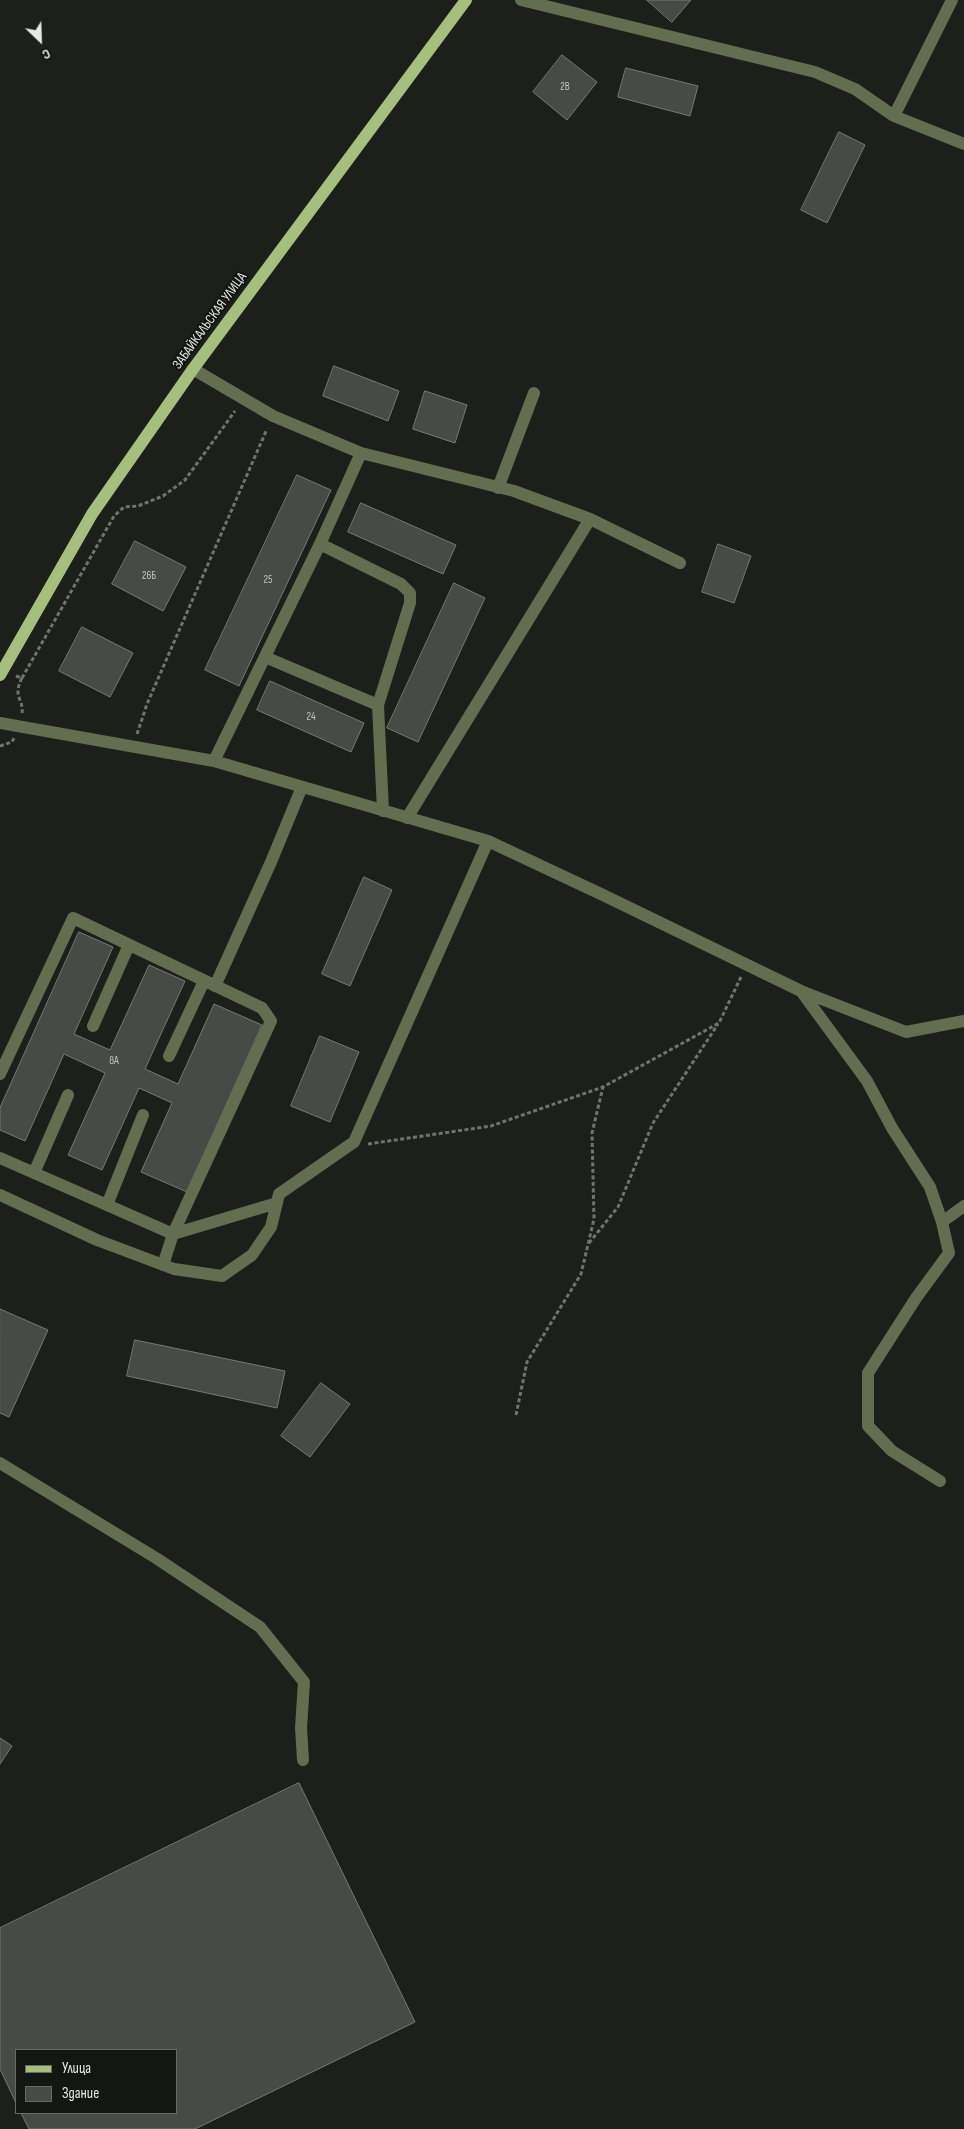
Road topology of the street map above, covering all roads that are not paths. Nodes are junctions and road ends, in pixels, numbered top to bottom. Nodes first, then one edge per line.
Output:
1 (466, 0) edge
2 (521, 0) edge
3 (952, 0) edge
4 (894, 116) junction
5 (964, 144) edge
6 (193, 369) junction
7 (534, 394) dead end
8 (361, 453) junction
9 (498, 488) junction
10 (590, 519) junction
11 (320, 544) junction
12 (680, 563) dead end
13 (265, 657) junction
14 (2, 672) edge
15 (378, 705) junction
16 (0, 723) edge
17 (214, 761) junction
18 (302, 787) junction
19 (383, 811) junction
20 (407, 818) junction
21 (488, 841) junction
22 (129, 945) junction
23 (210, 983) junction
24 (801, 991) junction
25 (964, 1021) edge
26 (93, 1026) dead end
27 (169, 1056) dead end
28 (0, 1074) edge
29 (68, 1095) dead end
30 (143, 1115) dead end
31 (0, 1158) edge
32 (34, 1173) junction
33 (0, 1196) edge
34 (276, 1203) junction
35 (107, 1205) junction
36 (964, 1206) edge
37 (942, 1222) junction
38 (173, 1234) junction
39 (163, 1265) junction
40 (0, 1463) edge
41 (940, 1481) dead end
42 (303, 1760) dead end

1 - 6 main road, ЗАБАЙКАЛЬСКАЯ УЛИЦА
2 - 4 street
3 - 4 street
4 - 5 street
6 - 8 street
6 - 14 main road, ЗАБАЙКАЛЬСКАЯ УЛИЦА
7 - 9 street
8 - 9 street
8 - 11 street
9 - 10 street
10 - 12 street
10 - 20 street
11 - 13 street
11 - 15 street
13 - 15 street
13 - 17 street
15 - 19 street
16 - 17 street
17 - 18 street
18 - 19 street
18 - 23 street
19 - 20 street
20 - 21 street
21 - 24 street
21 - 34 street
22 - 23 street
22 - 26 street
22 - 28 street
23 - 27 street
23 - 38 street
24 - 25 street
24 - 37 street
29 - 32 street
30 - 35 street
31 - 32 street
32 - 35 street
33 - 39 street
34 - 38 street
34 - 39 street
35 - 38 street
36 - 37 street
37 - 41 street
38 - 39 street
40 - 42 street

